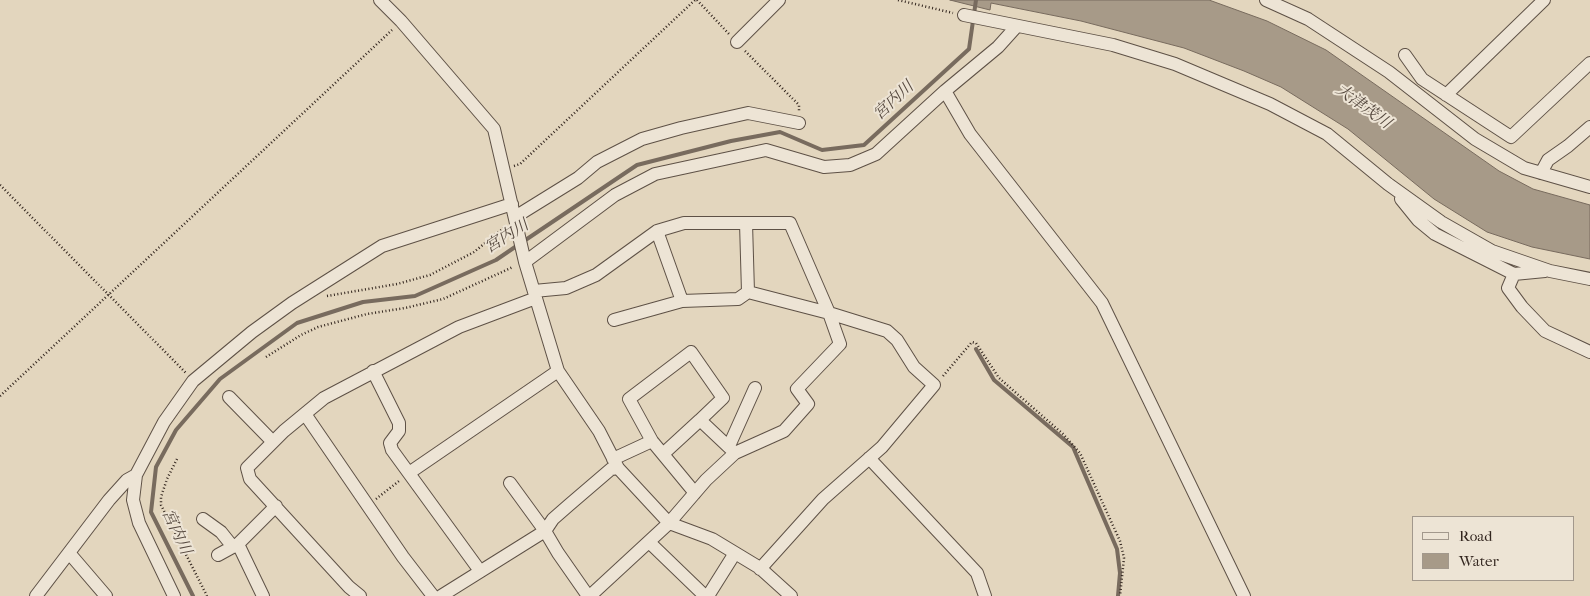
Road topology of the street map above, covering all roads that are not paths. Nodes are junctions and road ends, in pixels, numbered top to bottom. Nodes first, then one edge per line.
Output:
1 (380, 0) edge
2 (779, 0) edge
3 (1544, 0) edge
4 (1276, 2) edge
5 (964, 15) road end
6 (1016, 27) junction
7 (737, 42) road end
8 (1405, 55) dead end
9 (1590, 63) edge
10 (945, 91) junction
11 (1446, 94) junction
12 (799, 123) road end
13 (1590, 127) edge
14 (1541, 173) junction
15 (1388, 184) junction
16 (1590, 187) edge
17 (512, 204) junction
18 (515, 217) junction
19 (746, 224) junction
20 (656, 231) junction
21 (525, 262) junction
22 (1550, 271) junction
23 (1514, 274) junction
24 (1590, 279) edge
25 (748, 292) junction
26 (535, 294) junction
27 (682, 300) junction
28 (830, 313) junction
29 (614, 320) dead end
30 (1590, 352) edge
31 (374, 371) junction
32 (558, 371) junction
33 (755, 388) dead end
34 (229, 397) dead end
35 (305, 414) junction
36 (700, 420) junction
37 (652, 441) junction
38 (273, 442) junction
39 (732, 450) junction
40 (663, 454) junction
41 (869, 458) junction
42 (616, 464) junction
43 (409, 473) junction
44 (136, 475) junction
45 (510, 484) dead end
46 (695, 493) junction
47 (276, 506) junction
48 (203, 519) dead end
49 (669, 523) junction
50 (545, 531) junction
51 (649, 542) junction
52 (235, 545) junction
53 (735, 553) junction
54 (70, 554) junction
55 (218, 555) dead end
56 (760, 569) junction
57 (480, 571) junction
58 (36, 596) edge
59 (106, 596) edge
60 (174, 596) edge
61 (263, 596) edge
62 (360, 596) edge
63 (434, 596) edge
64 (441, 596) edge
65 (589, 596) edge
66 (706, 596) edge
67 (792, 596) edge
68 (985, 596) edge
69 (1244, 596) edge

1 - 17 street
2 - 7 street
3 - 11 street
4 - 14 street
5 - 6 street
6 - 10 street
6 - 15 street
8 - 11 street
9 - 11 street
10 - 21 street
10 - 69 street
12 - 18 street
13 - 14 street
14 - 16 street
15 - 22 street
15 - 23 street
17 - 18 street
17 - 44 street
18 - 21 street
19 - 20 street
19 - 25 street
19 - 28 street
20 - 26 street
20 - 27 street
21 - 26 street
22 - 23 street
22 - 24 street
23 - 30 street
25 - 27 street
25 - 28 street
26 - 31 street
26 - 32 street
27 - 29 street
28 - 39 street
28 - 41 street
31 - 35 street
31 - 43 street
32 - 42 street
32 - 43 street
33 - 39 street
34 - 38 street
35 - 38 street
35 - 63 street
36 - 37 street
36 - 39 street
36 - 40 street
37 - 40 street
37 - 42 street
38 - 47 street
39 - 46 street
40 - 46 street
41 - 56 street
41 - 68 street
42 - 49 street
42 - 50 street
43 - 57 street
44 - 54 street
44 - 60 street
45 - 50 street
46 - 49 street
47 - 52 street
47 - 62 street
48 - 52 street
49 - 51 street
49 - 53 street
50 - 57 street
50 - 65 street
51 - 65 street
51 - 66 street
52 - 55 street
52 - 61 street
53 - 56 street
53 - 66 street
54 - 58 street
54 - 59 street
56 - 67 street
57 - 64 street

